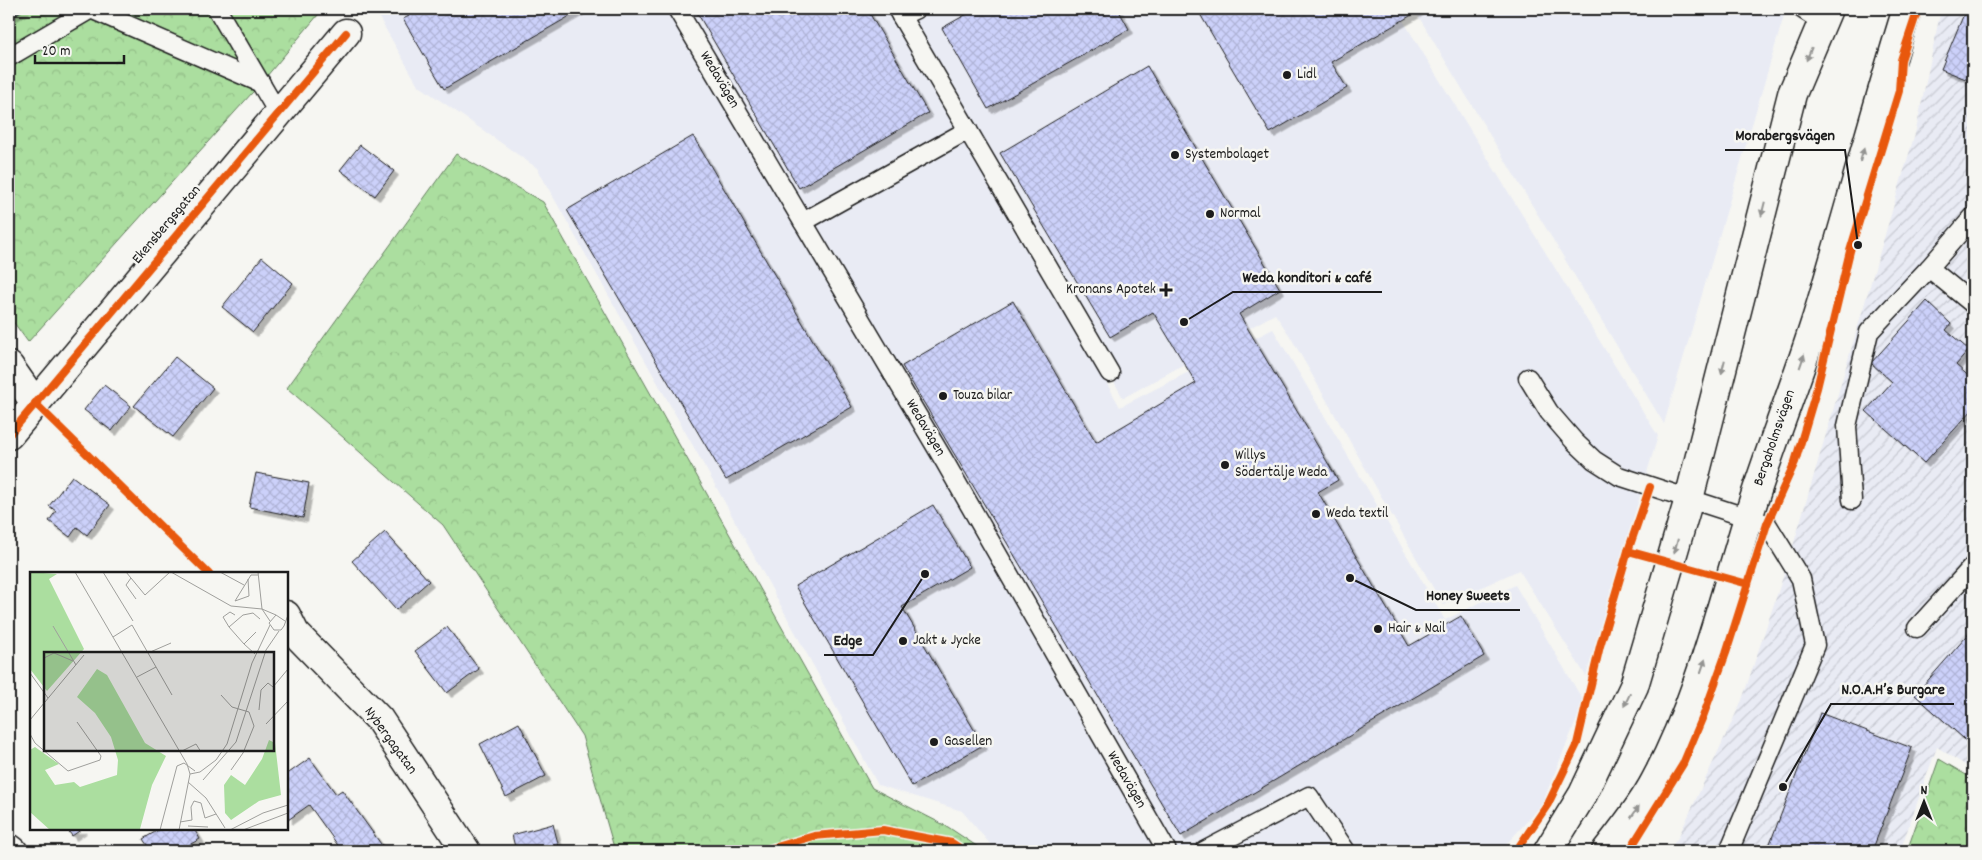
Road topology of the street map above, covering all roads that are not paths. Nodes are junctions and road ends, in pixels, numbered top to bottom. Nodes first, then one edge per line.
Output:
1 (217, 9) edge
2 (677, 9) edge
3 (1906, 9) edge
4 (905, 11) edge
5 (1817, 13) edge
6 (346, 33) dead end
7 (9, 57) edge
8 (261, 82) junction
9 (278, 113) junction
10 (968, 130) junction
11 (1973, 217) edge
12 (803, 222) junction
13 (1929, 268) junction
14 (1973, 304) edge
15 (9, 366) edge
16 (1110, 373) dead end
17 (1528, 378) dead end
18 (35, 403) junction
19 (9, 435) edge
20 (1689, 499) junction
21 (1852, 500) dead end
22 (1748, 516) junction
23 (1973, 566) edge
24 (288, 619) edge
25 (1918, 628) dead end
26 (9, 848) edge
27 (13, 851) edge
28 (466, 851) edge
29 (1167, 851) edge
30 (1204, 851) edge
31 (1346, 851) edge
32 (1548, 851) edge
33 (1606, 851) edge
34 (1729, 851) edge

1 - 8 lane
2 - 12 lane, Wedavägen
22 -> 3 main road, Bergaholmsvägen
4 - 10 lane
5 -> 20 main road
6 - 9 main road, Ekensbergsgatan
7 - 8 lane
8 - 9 lane
9 - 18 main road, Ekensbergsgatan
10 - 12 lane
10 - 16 lane
11 - 13 lane
12 - 29 lane, Wedavägen
13 - 14 lane
13 - 21 lane
15 - 18 main road
17 - 20 lane
18 - 19 main road, Ekensbergsgatan
20 - 22 lane
20 -> 32 main road
33 -> 22 main road, Bergaholmsvägen
22 - 34 lane
23 - 25 lane
24 - 28 main road, Nybergagatan
26 - 27 main road
30 - 31 lane

